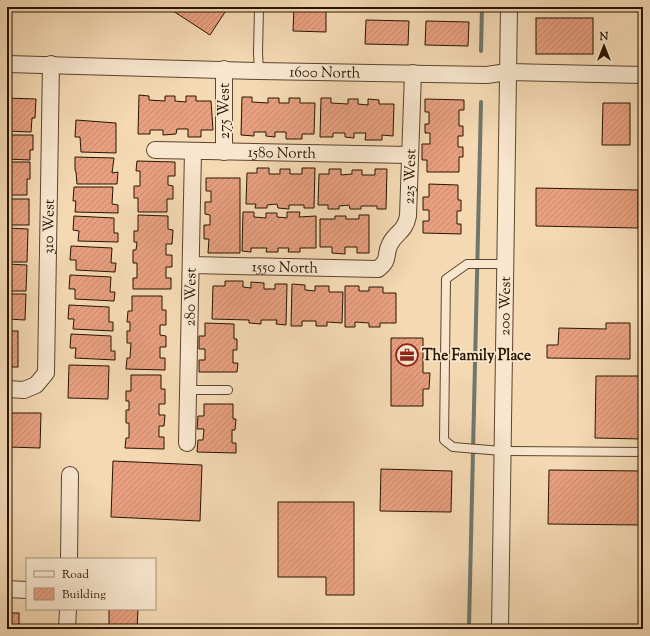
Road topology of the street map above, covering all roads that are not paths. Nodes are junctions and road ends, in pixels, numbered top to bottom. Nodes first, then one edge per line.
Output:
1 (259, 7) edge
2 (509, 7) edge
3 (7, 64) edge
4 (51, 64) junction
5 (224, 69) junction
6 (259, 71) junction
7 (508, 72) junction
8 (413, 73) junction
9 (643, 75) edge
10 (155, 150) dead end
11 (193, 151) junction
12 (224, 152) junction
13 (410, 155) junction
14 (505, 264) junction
15 (191, 266) junction
16 (378, 268) joint
17 (7, 389) edge
18 (188, 390) junction
19 (228, 390) dead end
20 (188, 443) dead end
21 (502, 451) junction
22 (643, 452) edge
23 (70, 475) dead end
24 (69, 558) edge
25 (7, 589) edge
26 (26, 590) edge
27 (68, 610) edge
28 (67, 629) edge
29 (500, 629) edge

1 - 6 lane
2 - 7 street, 200 West
3 - 4 street, 1600 North
4 - 5 street, 1600 North
4 - 17 street, 310 West
5 - 6 street, 1600 North
5 - 12 street, 275 West
6 - 8 street, 1600 North
7 - 8 street, 1600 North
7 - 9 street, 1600 North
7 - 14 street, 200 West
8 - 13 street, 225 West
10 - 11 street, 1580 North
11 - 12 street, 1580 North
11 - 15 street, 280 West
12 - 13 street, 1580 North
13 - 16 street, 225 West
14 - 21 street, 200 West
14 - 21 lane
15 - 16 street, 1550 North
15 - 18 street, 280 West
18 - 19 lane
18 - 20 street, 280 West
21 - 22 lane
21 - 29 street, 200 West
23 - 24 street
25 - 26 street
27 - 28 street

